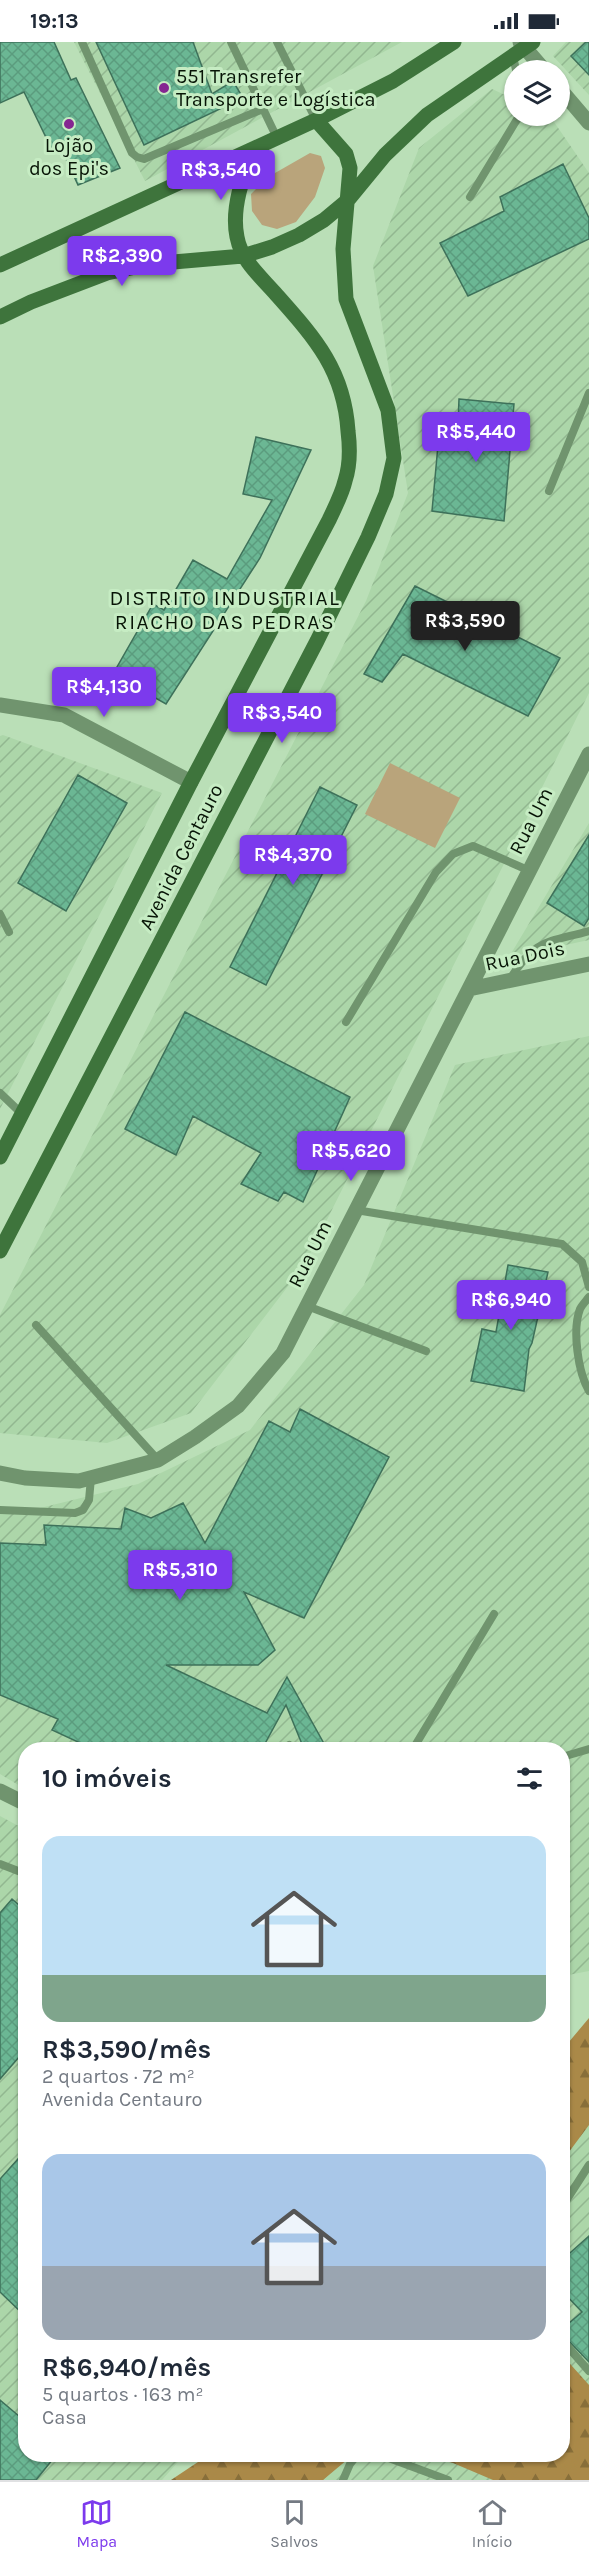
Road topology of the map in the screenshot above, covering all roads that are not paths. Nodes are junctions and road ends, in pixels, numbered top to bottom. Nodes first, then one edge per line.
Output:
1 (82, 42) edge
2 (231, 42) edge
3 (277, 42) edge
4 (454, 42) edge
5 (521, 52) edge
6 (570, 101) edge
7 (263, 109) junction
8 (316, 120) junction
9 (589, 123) edge
10 (513, 126) edge
11 (277, 138) junction
12 (254, 149) junction
13 (470, 196) dead end
14 (348, 200) junction
15 (243, 256) junction
16 (0, 266) edge
17 (0, 317) edge
18 (589, 393) edge
19 (549, 491) dead end
20 (0, 705) edge
21 (589, 754) edge
22 (191, 782) junction
23 (530, 870) junction
24 (0, 914) edge
25 (589, 931) edge
26 (9, 932) dead end
27 (589, 964) edge
28 (510, 980) junction
29 (469, 988) junction
30 (346, 1022) dead end
31 (0, 1094) edge
32 (22, 1114) junction
33 (0, 1157) edge
34 (356, 1210) junction
35 (0, 1251) edge
36 (589, 1287) edge
37 (589, 1297) edge
38 (307, 1306) junction
39 (36, 1325) dead end
40 (426, 1350) dead end
41 (589, 1391) edge
42 (158, 1460) junction
43 (0, 1473) edge
44 (91, 1478) junction
45 (0, 1510) edge
46 (494, 1614) dead end
47 (417, 1742) edge
48 (589, 1749) edge
49 (570, 1755) edge
50 (0, 1791) edge
51 (18, 1800) edge
52 (0, 1864) edge
53 (18, 1871) edge
54 (589, 2165) edge
55 (570, 2195) edge
56 (570, 2349) edge
57 (589, 2371) edge
58 (352, 2462) edge
59 (400, 2462) edge
60 (342, 2480) edge
61 (448, 2480) edge

1 - 7 lane
2 - 7 lane
3 - 8 lane
4 - 8 street
5 - 14 street
6 - 9 street
7 - 11 lane
8 - 11 street
8 - 14 street, Avenida Centauro
10 - 13 lane
11 - 12 street
12 - 15 street
12 - 16 street
14 - 15 street
14 - 35 street, Avenida Centauro
15 - 17 street
15 - 22 street, Avenida Centauro
18 - 19 lane
20 - 22 street
21 - 23 street, Rua Um
22 - 32 street, Avenida Centauro
23 - 29 street, Rua Um
23 - 30 lane
24 - 26 lane
25 - 28 lane
27 - 28 street, Rua Dois
28 - 29 street, Rua Dois
29 - 34 street, Rua Um
31 - 32 lane
32 - 33 street, Avenida Centauro
34 - 36 lane
34 - 38 street, Rua Um
37 - 41 lane
38 - 40 lane
38 - 42 street, Rua Um
39 - 42 lane
42 - 44 street, Rua Um
43 - 44 street, Rua Um
44 - 45 lane
46 - 47 lane
48 - 49 lane
50 - 51 street
52 - 53 lane
54 - 55 lane
56 - 57 lane
58 - 60 lane
59 - 61 lane

